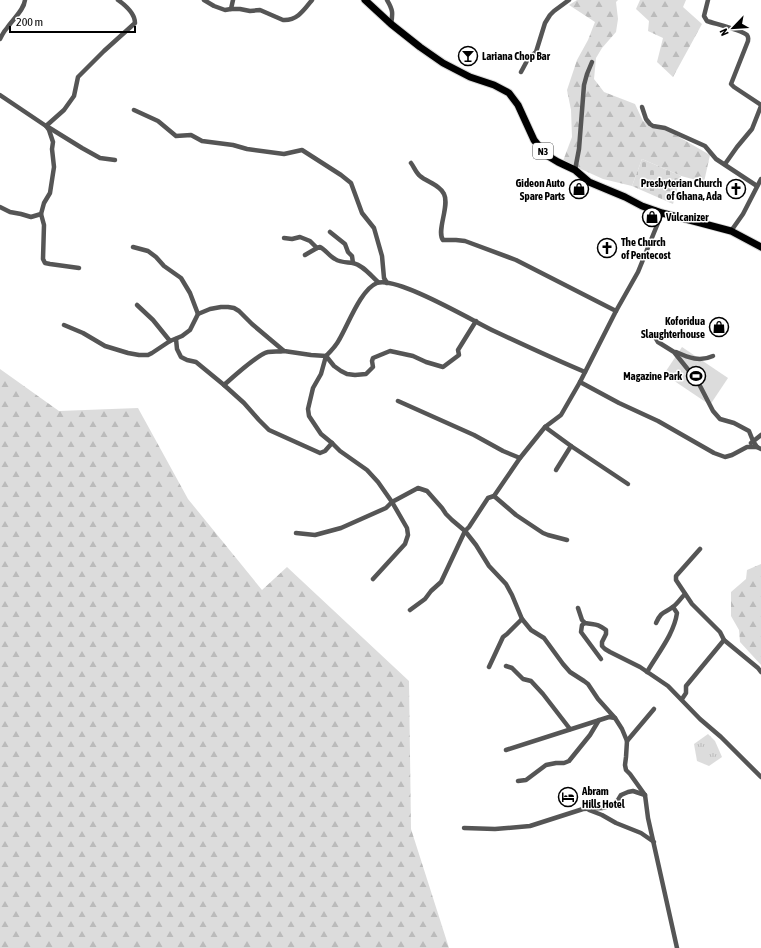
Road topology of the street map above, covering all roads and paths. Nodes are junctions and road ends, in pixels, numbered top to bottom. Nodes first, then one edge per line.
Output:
1 (25, 0) edge
2 (118, 0) edge
3 (127, 0) edge
4 (204, 0) edge
5 (233, 0) edge
6 (312, 0) edge
7 (365, 0) edge
8 (387, 0) edge
9 (569, 0) edge
10 (708, 0) edge
11 (128, 8) junction
12 (231, 9) junction
13 (391, 24) junction
14 (0, 39) edge
15 (592, 62) dead end
16 (521, 72) dead end
17 (0, 95) edge
18 (761, 106) edge
19 (642, 107) dead end
20 (134, 110) dead end
21 (46, 126) junction
22 (115, 160) dead end
23 (411, 163) dead end
24 (725, 164) junction
25 (575, 170) junction
26 (761, 179) edge
27 (757, 186) junction
28 (0, 207) edge
29 (662, 213) junction
30 (41, 214) junction
31 (732, 231) junction
32 (330, 232) dead end
33 (284, 238) dead end
34 (134, 247) dead end
35 (761, 247) edge
36 (317, 248) junction
37 (305, 255) dead end
38 (353, 263) junction
39 (79, 268) dead end
40 (378, 282) junction
41 (387, 283) junction
42 (137, 304) dead end
43 (616, 310) junction
44 (198, 314) junction
45 (476, 321) junction
46 (64, 325) dead end
47 (655, 337) dead end
48 (176, 339) junction
49 (170, 340) junction
50 (284, 351) junction
51 (674, 352) junction
52 (326, 356) junction
53 (714, 356) dead end
54 (585, 372) junction
55 (580, 382) junction
56 (224, 385) junction
57 (398, 401) dead end
58 (546, 427) junction
59 (761, 435) edge
60 (753, 441) junction
61 (332, 443) junction
62 (571, 446) junction
63 (747, 447) junction
64 (759, 448) edge
65 (520, 458) junction
66 (556, 470) dead end
67 (628, 484) dead end
68 (494, 496) junction
69 (392, 502) junction
70 (465, 531) junction
71 (296, 533) dead end
72 (567, 540) dead end
73 (700, 549) dead end
74 (373, 579) dead end
75 (685, 594) junction
76 (673, 606) junction
77 (578, 608) dead end
78 (410, 610) dead end
79 (522, 619) junction
80 (656, 623) dead end
81 (585, 624) junction
82 (724, 640) junction
83 (601, 658) dead end
84 (506, 666) dead end
85 (489, 667) dead end
86 (647, 672) junction
87 (761, 672) edge
88 (682, 699) junction
89 (654, 709) dead end
90 (609, 711) junction
91 (609, 717) junction
92 (614, 718) junction
93 (599, 720) junction
94 (570, 729) junction
95 (627, 741) junction
96 (506, 750) dead end
97 (761, 776) edge
98 (518, 781) dead end
99 (645, 795) junction
100 (586, 809) junction
101 (464, 828) dead end
102 (654, 842) junction
103 (677, 948) edge

1 - 14 street
2 - 11 street
3 - 11 street
4 - 12 street
5 - 12 street
6 - 12 street
7 - 13 main road, N3
8 - 13 street
9 - 16 street
10 - 18 street
11 - 21 street
13 - 25 main road, N3
15 - 25 street
17 - 21 street
18 - 24 street
19 - 24 street
20 - 41 street
21 - 22 street
21 - 30 street
23 - 43 street
24 - 27 street
25 - 29 main road, N3
26 - 27 street
27 - 31 street
28 - 30 street
29 - 31 main road, N3
29 - 43 street
30 - 39 street
31 - 35 main road, N3
32 - 38 street
33 - 36 street
34 - 44 street
36 - 37 street
36 - 38 street
38 - 40 street
40 - 41 street
40 - 52 street
41 - 45 street
42 - 49 street
43 - 54 street
44 - 48 street
44 - 50 street
45 - 52 street
45 - 54 street
46 - 49 street
47 - 51 street
48 - 49 street
48 - 56 street
50 - 52 street
50 - 56 street
51 - 53 street
51 - 60 street
52 - 61 street
54 - 55 street
55 - 58 street
55 - 63 street
56 - 61 street
57 - 65 street
58 - 62 street
58 - 65 street
59 - 60 street
60 - 63 street
60 - 64 street
61 - 69 street
62 - 66 street
62 - 67 street
63 - 64 street
65 - 68 street
68 - 70 street
68 - 72 street
69 - 70 street
69 - 71 street
69 - 74 street
70 - 78 street
70 - 79 street
73 - 75 street
75 - 76 street
75 - 82 street
76 - 80 street
76 - 86 street
77 - 81 street
79 - 85 street
79 - 90 street
81 - 83 street
81 - 86 street
82 - 87 street
82 - 88 street
84 - 94 street
86 - 88 street
88 - 97 street
89 - 95 street
90 - 91 street
90 - 92 street
91 - 92 street
91 - 93 street
92 - 95 street
93 - 94 street
93 - 98 street
94 - 96 street
95 - 99 street
99 - 100 street
99 - 102 street
100 - 101 street
100 - 102 street
102 - 103 street

